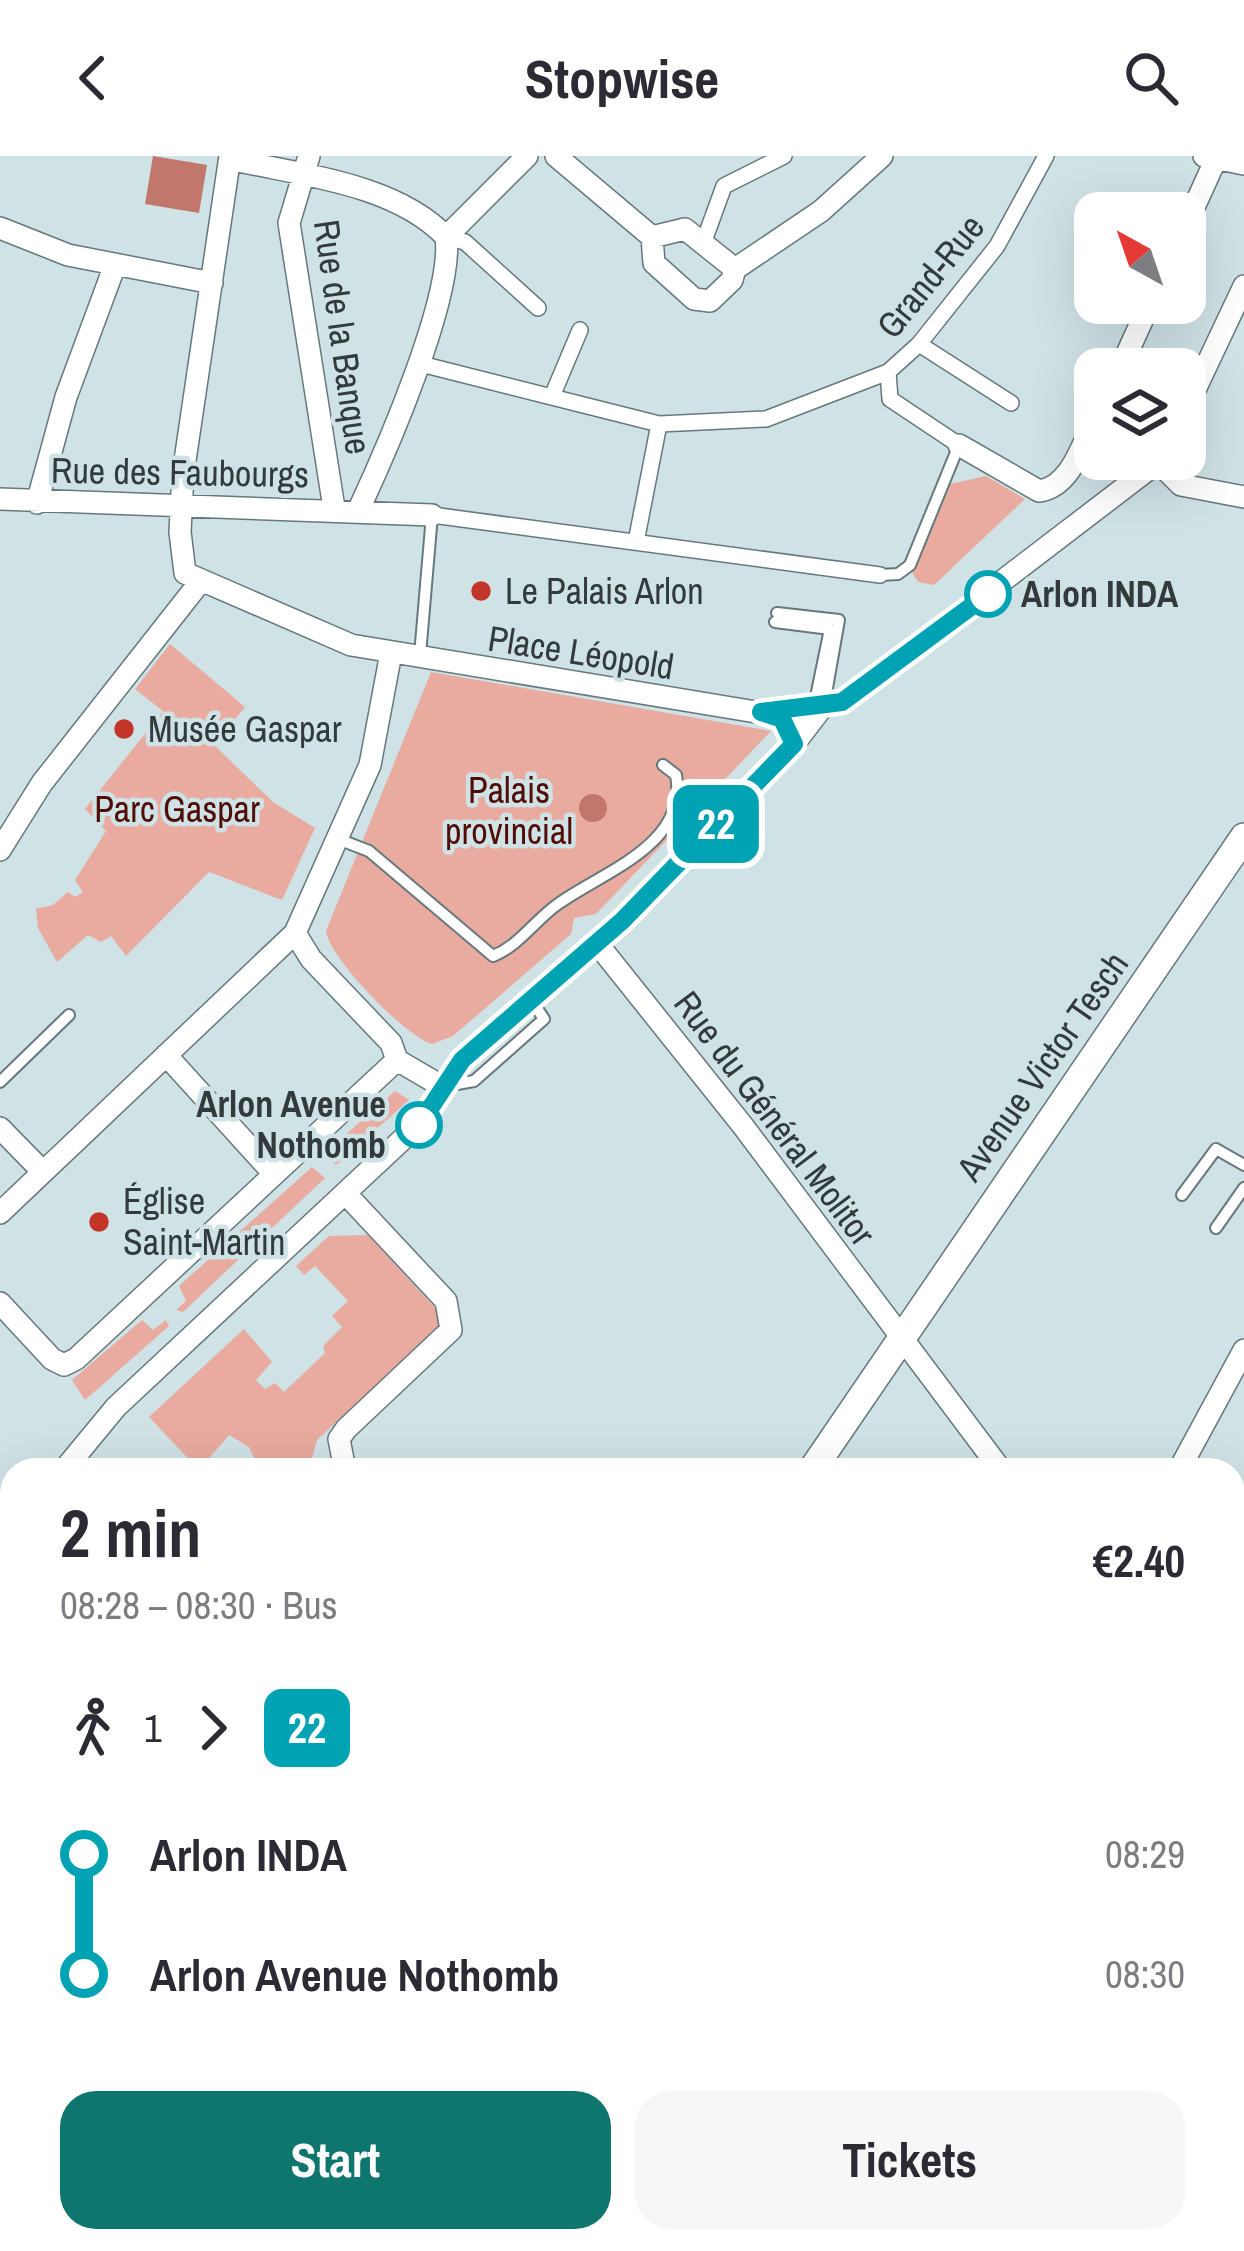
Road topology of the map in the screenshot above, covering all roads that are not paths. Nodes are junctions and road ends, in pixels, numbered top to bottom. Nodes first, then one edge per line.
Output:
1 (527, 156) edge
2 (556, 156) edge
3 (784, 156) edge
4 (882, 156) edge
5 (1046, 156) edge
6 (230, 157) edge
7 (1209, 158) edge
8 (1244, 164) edge
9 (306, 166) edge
10 (1197, 192) edge
11 (0, 228) edge
12 (446, 237) junction
13 (652, 237) junction
14 (704, 241) junction
15 (115, 265) junction
16 (735, 269) junction
17 (212, 283) junction
18 (1244, 286) edge
19 (538, 308) dead end
20 (580, 330) dead end
21 (919, 344) junction
22 (417, 363) junction
23 (1206, 367) edge
24 (888, 372) junction
25 (553, 394) junction
26 (1011, 403) dead end
27 (659, 424) junction
28 (958, 445) junction
29 (1074, 459) edge
30 (1136, 480) edge
31 (1177, 480) edge
32 (1244, 497) edge
33 (0, 499) edge
34 (37, 503) junction
35 (180, 503) junction
36 (334, 508) junction
37 (359, 509) junction
38 (432, 514) junction
39 (636, 542) junction
40 (880, 575) joint
41 (200, 582) junction
42 (776, 617) dead end
43 (391, 653) junction
44 (420, 659) junction
45 (824, 705) junction
46 (761, 712) junction
47 (794, 744) junction
48 (663, 765) dead end
49 (1244, 837) edge
50 (338, 839) junction
51 (0, 850) edge
52 (296, 933) junction
53 (596, 942) junction
54 (69, 1015) dead end
55 (166, 1055) junction
56 (397, 1060) junction
57 (0, 1082) edge
58 (443, 1087) junction
59 (0, 1128) edge
60 (1244, 1165) edge
61 (43, 1172) junction
62 (274, 1174) junction
63 (1244, 1188) edge
64 (345, 1193) junction
65 (1182, 1195) dead end
66 (0, 1213) edge
67 (1216, 1228) dead end
68 (3, 1312) edge
69 (899, 1336) junction
70 (1244, 1350) edge
71 (74, 1458) edge
72 (341, 1458) edge
73 (820, 1458) edge
74 (992, 1458) edge
75 (1186, 1458) edge

1 - 12 street
2 - 13 street
3 - 14 street
4 - 16 street
5 - 21 street, Grand-Rue
6 - 9 street
6 - 17 street
7 - 8 street
7 - 10 street
9 - 12 street
9 - 36 street, Rue de la Banque
11 - 15 street
12 - 19 street
12 - 22 street
13 - 14 street
13 - 16 street
14 - 16 street
15 - 17 street
15 - 34 street
17 - 35 street
18 - 23 street
20 - 25 street
21 - 24 street, Grand-Rue
21 - 26 street
22 - 25 street, Grand-Rue
22 - 37 street
24 - 27 street, Grand-Rue
24 - 28 street
25 - 27 street, Grand-Rue
27 - 39 street
28 - 29 street
28 - 40 lane
30 - 45 street
31 - 32 street
33 - 34 street, Rue des Faubourgs
34 - 35 street, Rue des Faubourgs
35 - 36 street, Rue des Faubourgs
35 - 41 street
36 - 37 street, Rue des Faubourgs
37 - 38 street, Rue des Faubourgs
38 - 39 street
38 - 44 lane
39 - 40 street
41 - 43 street, Place Léopold
41 - 51 street
42 - 45 lane
43 - 44 street, Place Léopold
43 - 50 street
44 - 46 street, Place Léopold
45 - 46 street, Place Léopold
45 - 47 street
46 - 47 street
47 - 53 street
48 - 50 lane
49 - 69 main road, Avenue Victor Tesch
50 - 52 street
52 - 55 street
52 - 56 street
53 - 58 street
53 - 69 street, Rue du Général Molitor
54 - 57 lane
55 - 61 street
55 - 62 street
56 - 58 street
56 - 62 street
58 - 64 street
59 - 61 street
60 - 65 lane
61 - 66 street
62 - 68 street
63 - 67 lane
64 - 71 street
64 - 72 street
69 - 73 main road, Avenue Victor Tesch
69 - 74 street, Rue du Général Molitor
70 - 75 street

